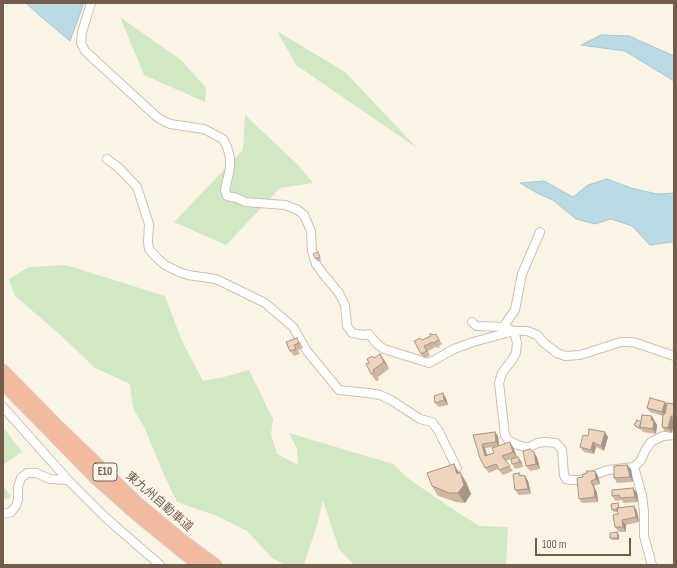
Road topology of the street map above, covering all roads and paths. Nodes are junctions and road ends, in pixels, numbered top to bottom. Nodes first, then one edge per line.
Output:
1 (91, 3) edge
2 (107, 159) dead end
3 (540, 232) dead end
4 (472, 322) dead end
5 (503, 327) junction
6 (514, 331) junction
7 (674, 356) edge
8 (3, 370) edge
9 (3, 384) edge
10 (3, 407) edge
11 (674, 435) edge
12 (634, 467) junction
13 (457, 468) edge
14 (68, 480) junction
15 (3, 514) edge
16 (160, 565) edge
17 (198, 565) edge
18 (216, 565) edge
19 (652, 565) edge

1 - 6 street
2 - 13 street
3 - 5 street
4 - 5 street
5 - 6 street
6 - 7 street
6 - 12 street
8 - 18 highway, 東九州自動車道 / E10
9 - 17 highway, 東九州自動車道 / E10
10 - 14 street
11 - 12 street
12 - 19 street
14 - 15 street
14 - 16 street

